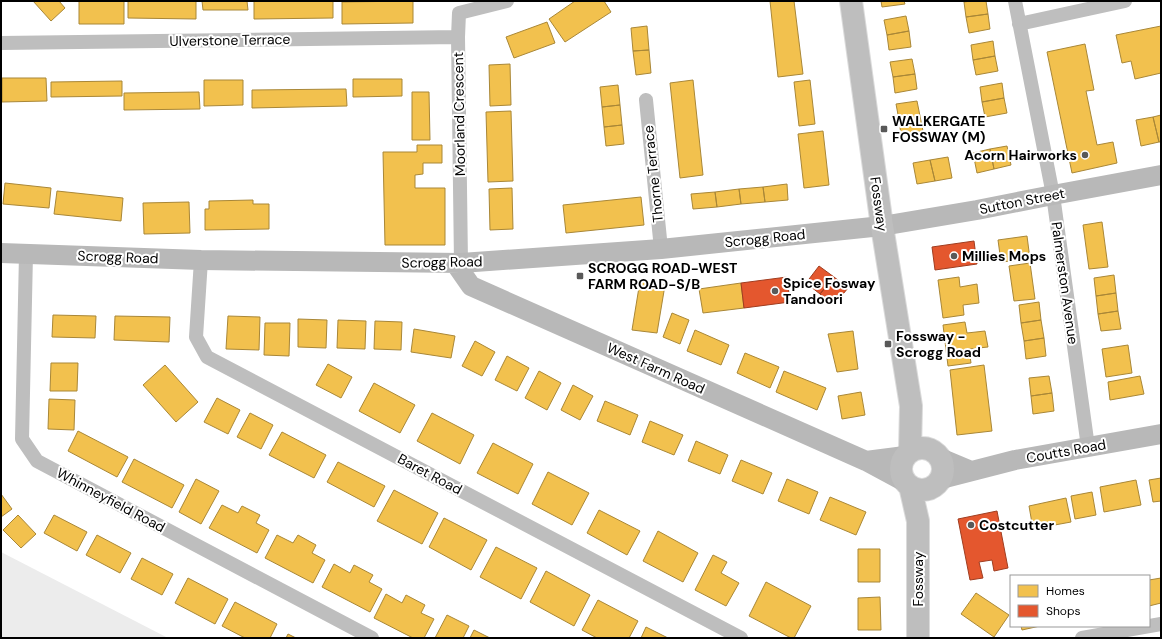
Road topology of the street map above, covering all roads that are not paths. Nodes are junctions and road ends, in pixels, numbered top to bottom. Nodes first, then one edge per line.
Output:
1 (507, 1) edge
2 (851, 1) edge
3 (1015, 1) edge
4 (1125, 1) edge
5 (1019, 24) junction
6 (458, 37) junction
7 (1, 43) edge
8 (646, 100) dead end
9 (1161, 175) edge
10 (1053, 195) junction
11 (882, 226) junction
12 (661, 249) junction
13 (1, 253) edge
14 (26, 254) junction
15 (201, 260) junction
16 (458, 263) junction
17 (911, 406) junction
18 (1161, 434) edge
19 (1088, 447) junction
20 (907, 454) junction
21 (866, 461) junction
22 (937, 468) junction
23 (907, 484) junction
24 (918, 521) junction
25 (1161, 624) edge
26 (1135, 633) edge
27 (372, 638) edge
28 (741, 638) edge
29 (918, 638) edge
30 (1082, 638) edge

1 - 6 street, Moorland Crescent
2 - 11 main road, Fossway
3 - 5 street, Palmerston Avenue
4 - 5 street
5 - 10 street, Palmerston Avenue
6 - 7 street, Ulverstone Terrace
6 - 16 street, Moorland Crescent
8 - 12 street, Thorne Terrace
9 - 10 street, Sutton Street
10 - 11 street, Sutton Street
10 - 19 street, Palmerston Avenue
11 - 12 street, Scrogg Road
11 - 17 main road, Fossway
12 - 16 street, Scrogg Road
13 - 14 street, Scrogg Road
14 - 15 street, Scrogg Road
14 - 27 street, Whinneyfield Road
15 - 16 street, Scrogg Road
15 - 28 street, Baret Road
16 - 21 street, West Farm Road
17 - 20 main road, Fossway
17 - 22 main road, Fossway
18 - 19 street, Coutts Road
19 - 22 street, Coutts Road
20 - 21 street
20 - 22 main road
20 - 23 main road, Fossway
21 - 23 street, West Farm Road
22 - 23 main road
22 - 24 main road, Fossway
23 - 24 main road, Fossway
24 - 29 main road, Fossway
25 - 26 street
26 - 30 street

